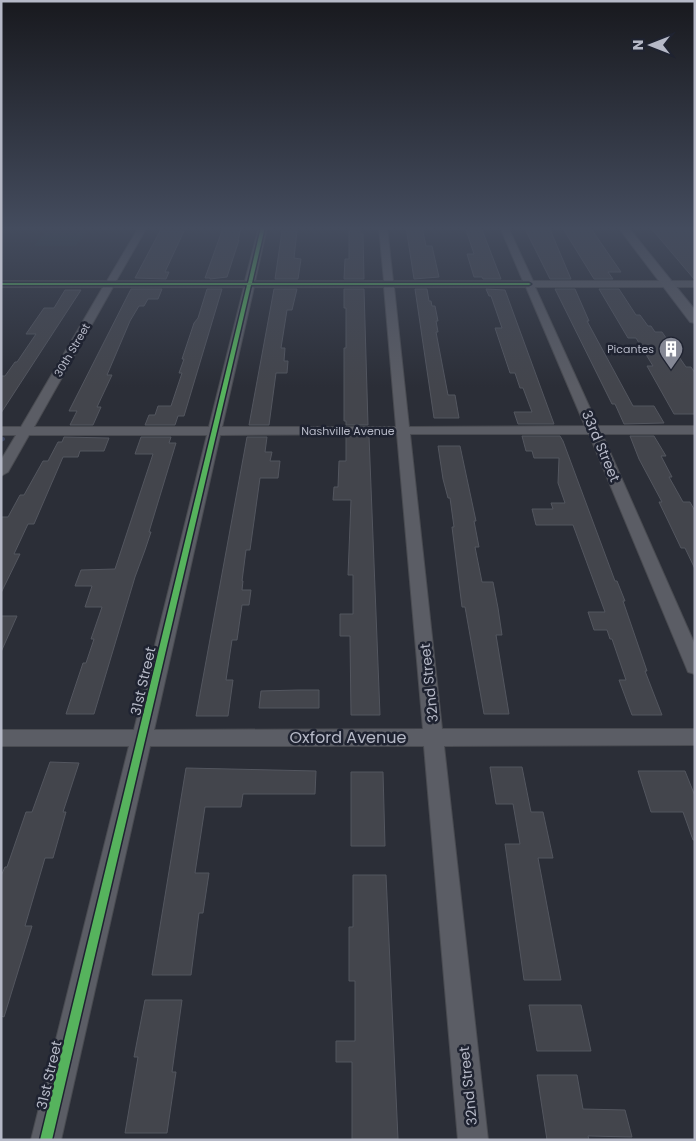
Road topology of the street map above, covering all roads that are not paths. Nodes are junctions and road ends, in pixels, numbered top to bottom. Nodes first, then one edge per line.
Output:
1 (112, 280) edge
2 (251, 280) edge
3 (389, 280) edge
4 (527, 280) edge
5 (664, 280) edge
6 (1, 284) edge
7 (110, 284) junction
8 (250, 284) junction
9 (389, 284) junction
10 (529, 284) junction
11 (667, 284) junction
12 (695, 284) edge
13 (695, 319) edge
14 (594, 430) junction
15 (695, 430) edge
16 (1, 431) edge
17 (25, 431) junction
18 (215, 431) junction
19 (404, 431) junction
20 (1, 472) edge
21 (695, 667) edge
22 (434, 737) junction
23 (695, 737) edge
24 (1, 738) edge
25 (142, 738) junction
26 (46, 1140) edge
27 (474, 1140) edge

1 - 7 street, 30th Street
2 - 8 street, 31st Street
3 - 9 street, 32nd Street
4 - 10 street, 33rd Street
5 - 11 main road
6 - 7 street
7 - 8 street
7 - 17 street, 30th Street
8 - 9 street
8 - 18 street, 31st Street
9 - 10 street
9 - 19 street, 32nd Street
10 - 11 street
10 - 14 street, 33rd Street
11 - 12 street
11 - 13 main road
14 - 15 street, Nashville Avenue
14 - 19 street, Nashville Avenue
14 - 21 street, 33rd Street
16 - 17 street, Nashville Avenue
17 - 18 street, Nashville Avenue
17 - 20 street, 30th Street
18 - 19 street, Nashville Avenue
18 - 25 street, 31st Street
19 - 22 street, 32nd Street
22 - 23 street, Oxford Avenue
22 - 25 street, Oxford Avenue
22 - 27 street, 32nd Street
24 - 25 street, Oxford Avenue
25 - 26 street, 31st Street

